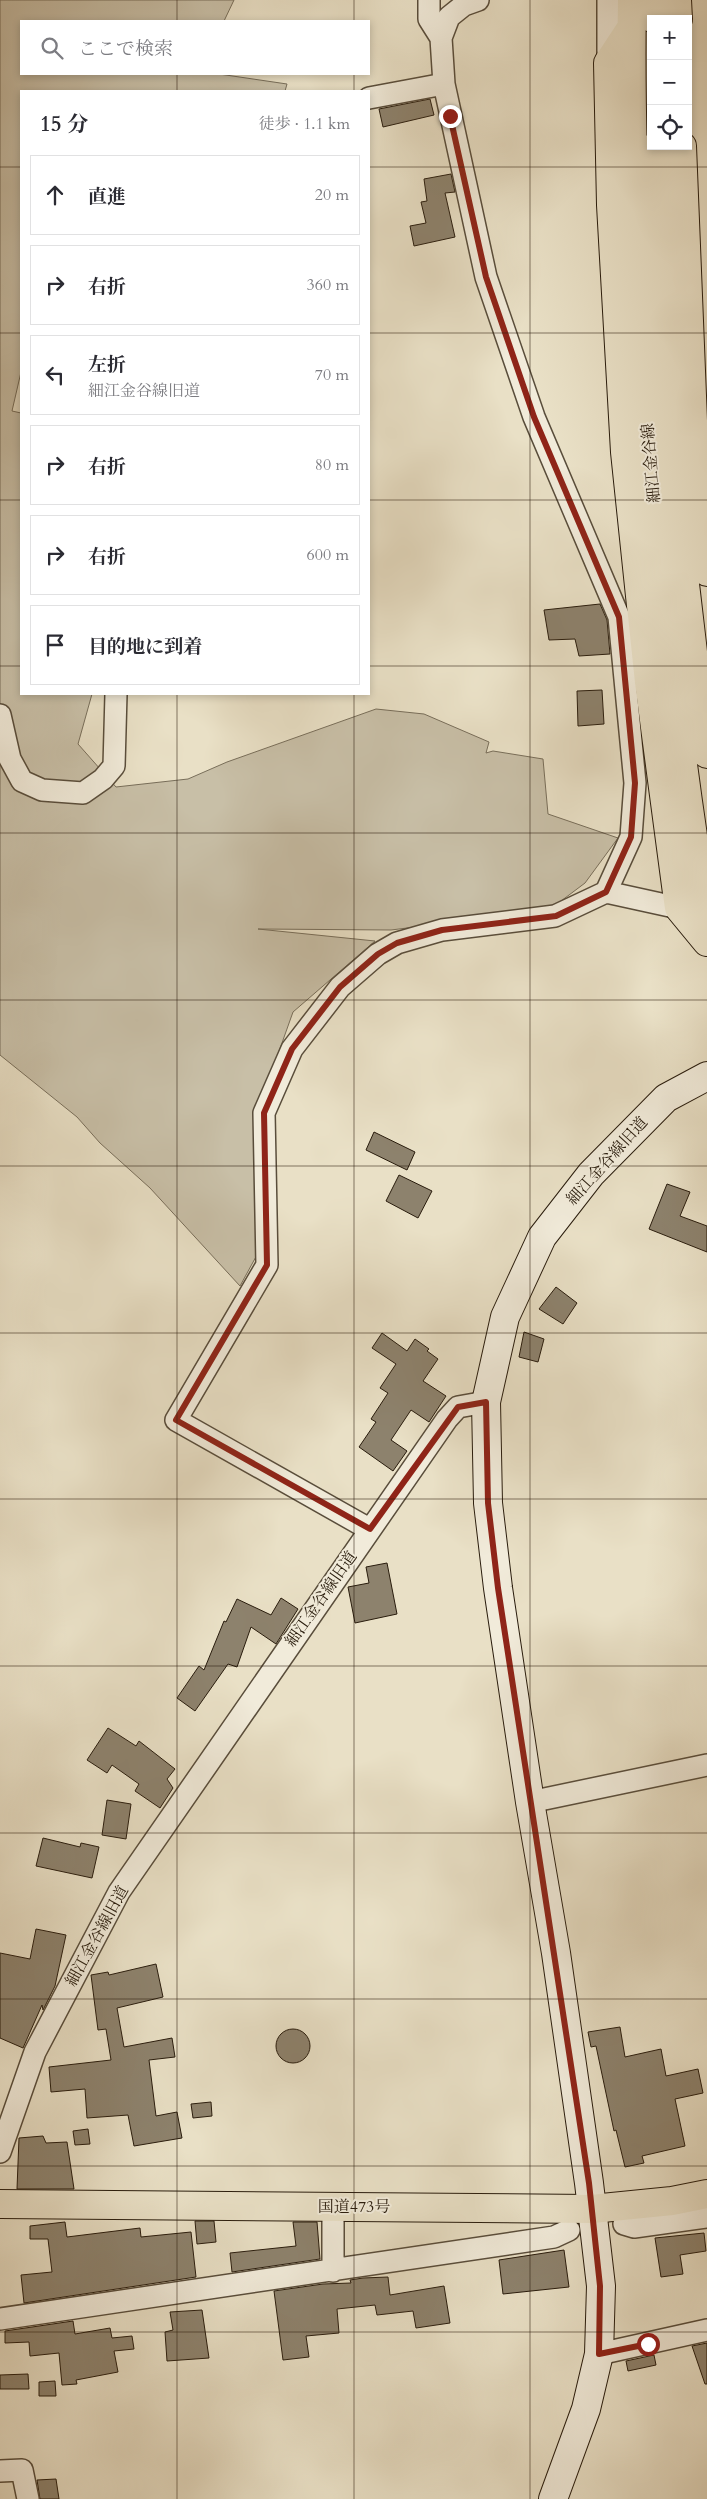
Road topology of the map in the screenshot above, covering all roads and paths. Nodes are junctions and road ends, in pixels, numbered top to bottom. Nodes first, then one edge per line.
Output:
1 (429, 0) edge
2 (478, 0) edge
3 (608, 0) edge
4 (632, 0) edge
5 (654, 0) edge
6 (677, 0) edge
7 (678, 15) edge
8 (643, 24) edge
9 (441, 38) junction
10 (608, 63) junction
11 (444, 84) junction
12 (370, 98) edge
13 (656, 150) edge
14 (682, 150) edge
15 (707, 572) edge
16 (116, 695) edge
17 (0, 715) edge
18 (707, 754) edge
19 (606, 892) junction
20 (679, 908) junction
21 (707, 924) edge
22 (707, 942) edge
23 (707, 1076) edge
24 (486, 1402) junction
25 (370, 1529) junction
26 (707, 1766) edge
27 (530, 1802) junction
28 (0, 2152) edge
29 (707, 2194) edge
30 (0, 2204) edge
31 (333, 2207) junction
32 (592, 2209) junction
33 (707, 2217) edge
34 (624, 2224) dead end
35 (569, 2230) dead end
36 (333, 2271) junction
37 (0, 2319) edge
38 (707, 2330) edge
39 (599, 2354) junction
40 (0, 2471) edge
41 (28, 2499) edge
42 (554, 2499) edge

1 - 9 street
2 - 9 street
3 - 10 street
4 - 8 main road, 細江金谷線
5 - 8 main road, 細江金谷線
6 - 7 main road
8 - 10 main road
8 - 21 main road, 細江金谷線
9 - 11 street
10 - 20 main road
11 - 12 street
11 - 19 street
13 - 18 main road, 細江金谷線
14 - 15 main road
16 - 17 street
19 - 20 street
19 - 25 street
20 - 22 main road
23 - 24 street, 細江金谷線旧道
24 - 25 street, 細江金谷線旧道
24 - 27 street
25 - 28 street, 細江金谷線旧道
26 - 27 street
27 - 32 street
29 - 32 main road, 国道473号
30 - 31 main road, 国道473号
31 - 32 main road, 国道473号
31 - 36 street
32 - 39 street
33 - 34 street
35 - 36 street
36 - 37 street
38 - 39 street
39 - 42 street
40 - 41 street

